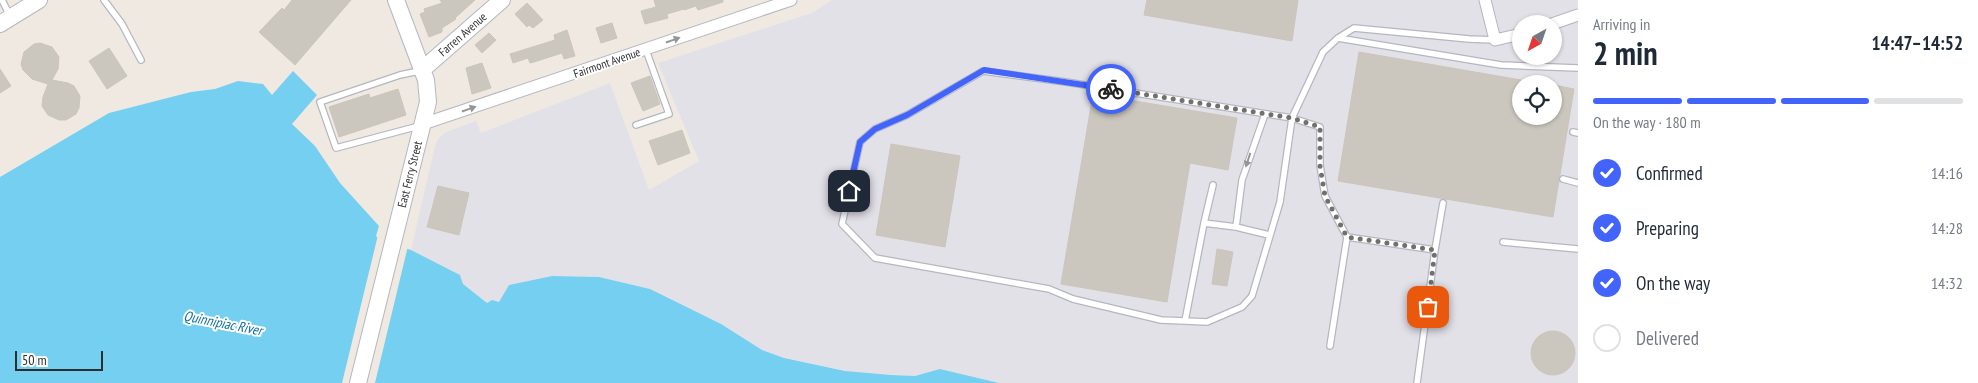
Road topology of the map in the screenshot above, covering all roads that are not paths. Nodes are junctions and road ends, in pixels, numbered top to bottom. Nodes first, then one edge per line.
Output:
1 (2, 0) edge
2 (38, 0) edge
3 (104, 0) edge
4 (396, 0) edge
5 (502, 0) edge
6 (791, 0) edge
7 (1485, 0) edge
8 (1578, 16) edge
9 (5, 20) edge
10 (1562, 21) edge
11 (1512, 36) edge
12 (1338, 38) junction
13 (1495, 40) junction
14 (646, 50) junction
15 (141, 60) dead end
16 (1578, 68) edge
17 (422, 70) junction
18 (1265, 114) junction
19 (1292, 118) junction
20 (423, 124) junction
21 (636, 125) dead end
22 (1563, 179) dead end
23 (1578, 182) edge
24 (1213, 185) dead end
25 (1443, 203) dead end
26 (1204, 223) junction
27 (1236, 226) junction
28 (1269, 235) junction
29 (1347, 237) junction
30 (1503, 242) dead end
31 (1578, 249) edge
32 (1435, 250) junction
33 (1185, 322) junction
34 (1330, 346) dead end
35 (358, 383) edge
36 (1417, 383) edge

1 - 9 lane
2 - 9 main road
3 - 15 lane
4 - 17 main road, East Ferry Street
5 - 17 main road, Farren Avenue
14 -> 6 street, Fairmont Avenue
7 - 13 street
8 - 10 street
11 - 13 street
12 - 13 lane
12 - 16 lane
12 - 19 lane
20 -> 14 street, Fairmont Avenue
14 - 21 lane
17 - 20 main road, East Ferry Street
17 - 20 lane
18 - 19 lane
18 -> 27 lane
18 - 33 lane
19 - 28 lane
19 - 29 lane
20 - 35 main road, East Ferry Street
22 - 23 lane
24 - 26 lane
25 - 32 lane
26 - 27 lane
26 - 33 lane
27 - 28 lane
28 - 33 lane
29 - 32 lane
29 - 34 lane
30 - 31 lane
32 - 36 lane

